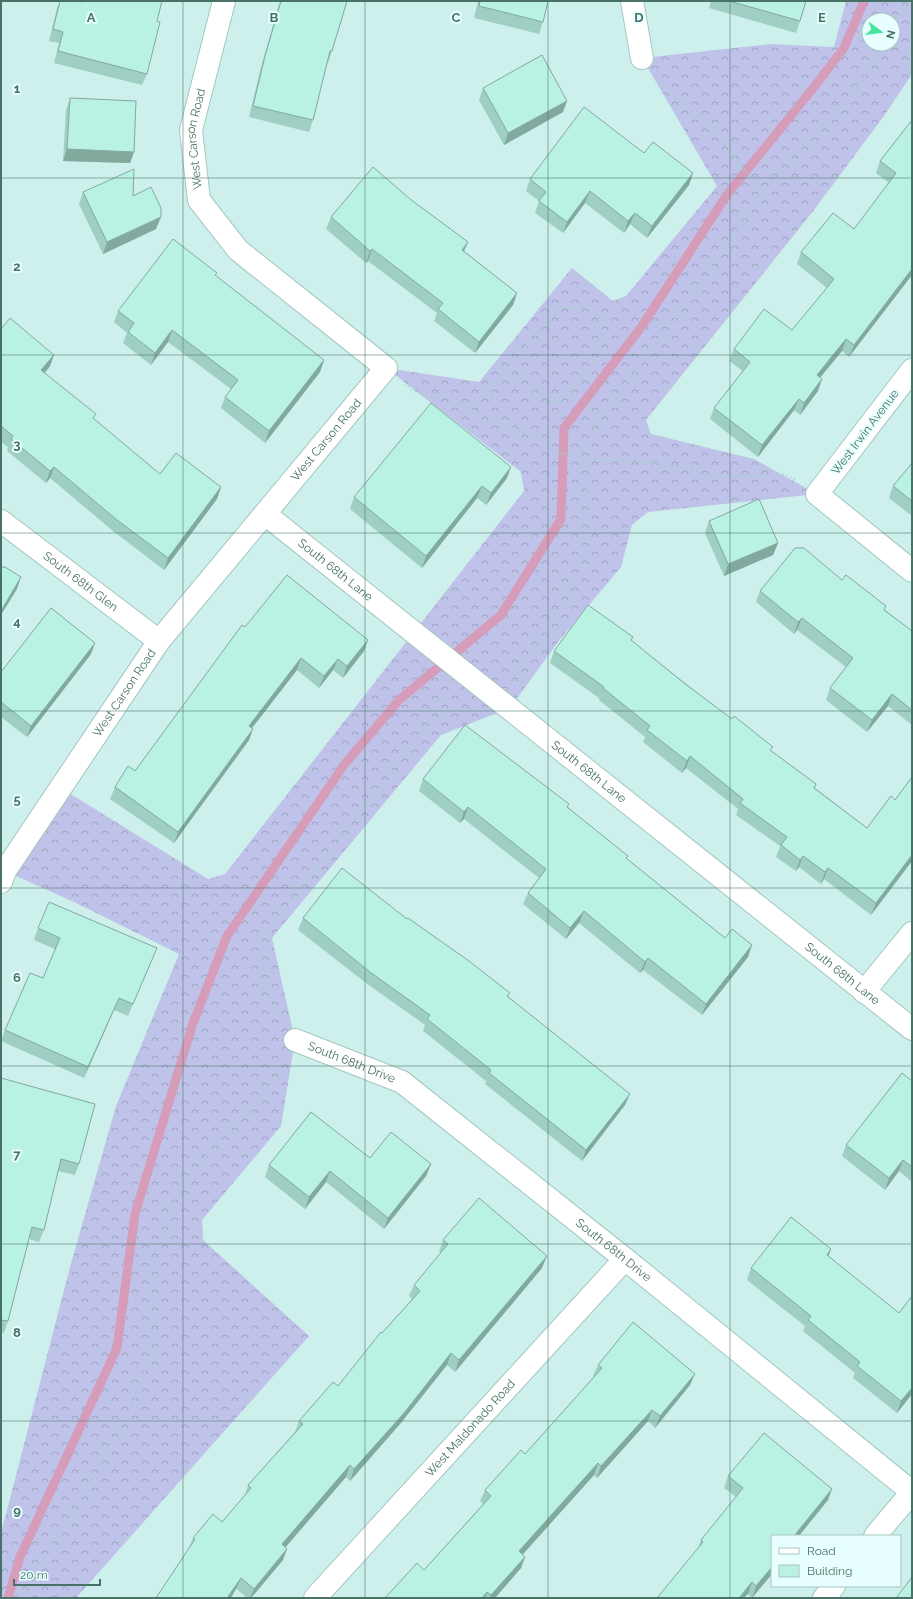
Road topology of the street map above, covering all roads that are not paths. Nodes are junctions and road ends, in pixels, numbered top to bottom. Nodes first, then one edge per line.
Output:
1 (224, 1) edge
2 (632, 1) edge
3 (642, 58) road end
4 (912, 370) edge
5 (265, 514) junction
6 (1, 521) edge
7 (912, 571) edge
8 (160, 641) junction
9 (1, 882) edge
10 (912, 933) edge
11 (864, 992) junction
12 (912, 1029) edge
13 (295, 1040) road end
14 (625, 1259) junction
15 (912, 1492) edge
16 (876, 1535) edge
17 (833, 1587) edge
18 (315, 1598) edge
19 (824, 1598) edge

1 - 5 street, West Carson Road
2 - 3 street
4 - 7 street, West Irwin Avenue
5 - 8 street, West Carson Road
5 - 11 street, South 68th Lane
6 - 8 street, South 68th Glen
8 - 9 street, West Carson Road
10 - 11 street
11 - 12 street, South 68th Lane
13 - 14 street, South 68th Drive
14 - 15 street, South 68th Drive
14 - 18 street, West Maldonado Road
15 - 16 street
17 - 19 street

